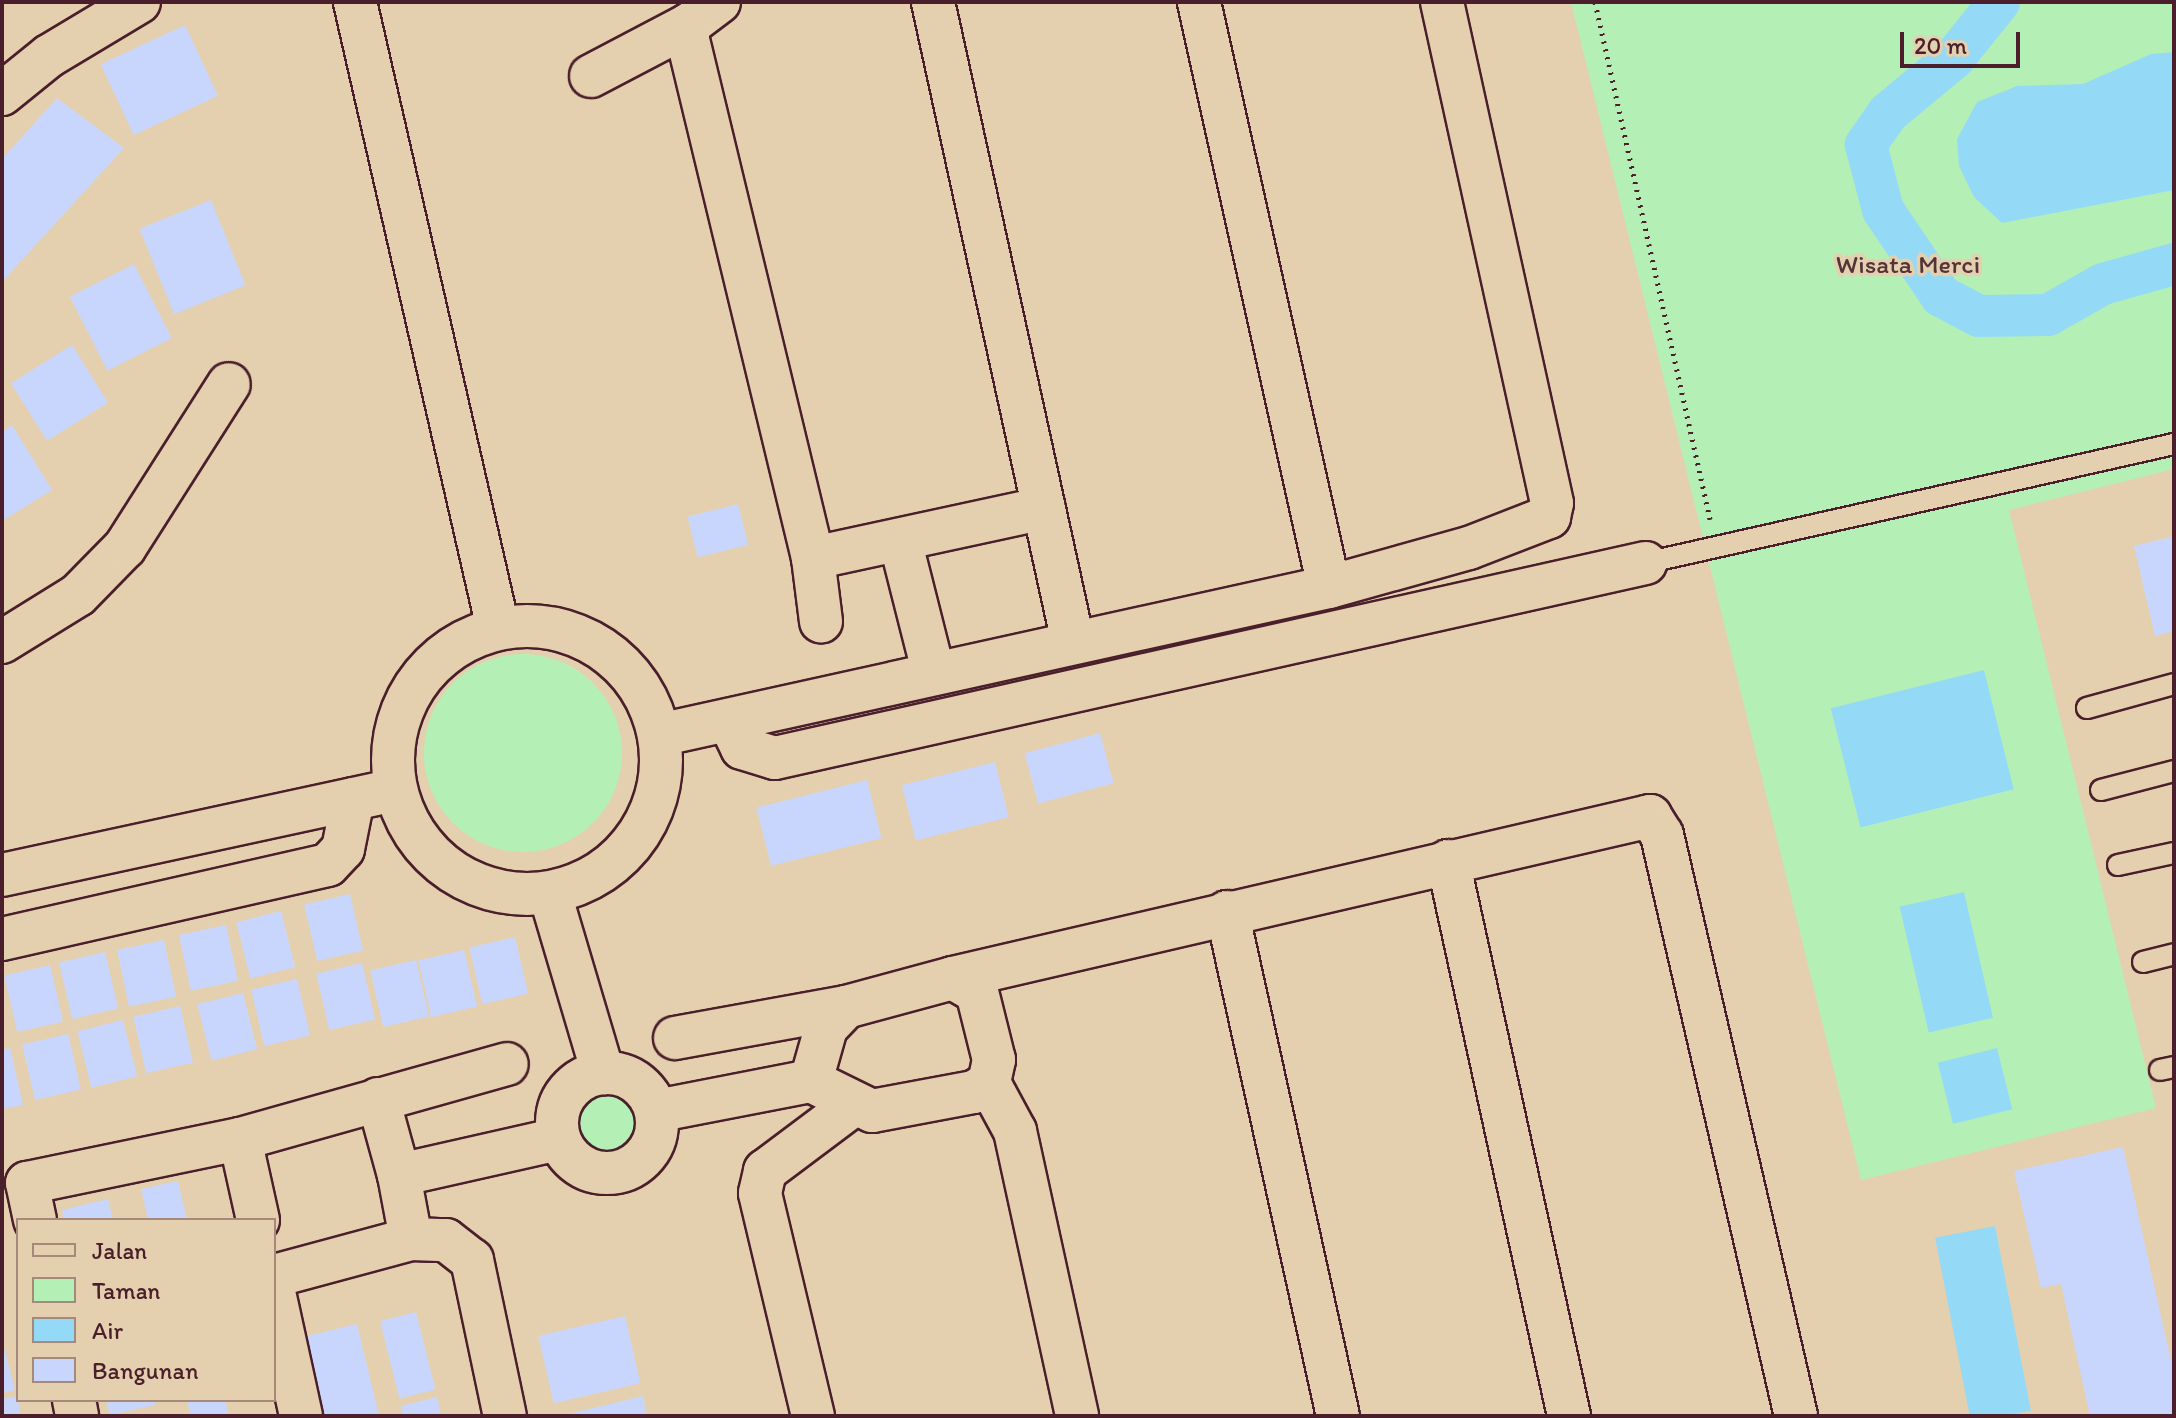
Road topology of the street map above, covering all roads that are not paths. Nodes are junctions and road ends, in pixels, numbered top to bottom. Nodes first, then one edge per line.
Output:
1 (139, 2) edge
2 (355, 2) edge
3 (933, 2) edge
4 (1199, 2) edge
5 (1442, 2) edge
6 (703, 14) edge
7 (591, 76) dead end
8 (2, 94) edge
9 (229, 384) dead end
10 (2174, 444) edge
11 (1044, 508) junction
12 (900, 540) junction
13 (813, 558) junction
14 (1645, 563) joint
15 (1329, 587) junction
16 (821, 621) dead end
17 (498, 628) junction
18 (2, 642) edge
19 (1073, 642) junction
20 (934, 674) junction
21 (2174, 684) edge
22 (2087, 708) dead end
23 (729, 721) junction
24 (659, 735) junction
25 (2174, 771) edge
26 (396, 789) junction
27 (2101, 790) dead end
28 (353, 799) junction
29 (2174, 853) edge
30 (1448, 861) junction
31 (2118, 865) dead end
32 (2, 875) edge
33 (550, 894) junction
34 (1227, 912) junction
35 (2, 939) edge
36 (2174, 954) edge
37 (2143, 962) dead end
38 (953, 978) junction
39 (846, 1007) junction
40 (675, 1038) dead end
41 (507, 1064) dead end
42 (603, 1073) junction
43 (811, 1081) junction
44 (989, 1083) junction
45 (378, 1099) junction
46 (853, 1105) junction
47 (656, 1111) junction
48 (240, 1139) junction
49 (559, 1139) junction
50 (399, 1175) junction
51 (21, 1197) edge
52 (258, 1218) edge
53 (411, 1239) junction
54 (276, 1275) edge
55 (276, 1301) edge
56 (301, 1416) edge
57 (505, 1416) edge
58 (813, 1416) edge
59 (1077, 1416) edge
60 (1338, 1416) edge
61 (1569, 1416) edge
62 (1796, 1416) edge

1 - 8 street
2 - 17 street
3 - 11 street
4 - 15 street
5 - 15 street
6 - 7 street
6 - 13 street
9 - 18 street
10 - 14 lane
11 - 12 street
11 - 19 street
12 - 13 street
12 - 20 street
13 - 16 street
14 - 23 street
15 - 19 street
17 - 24 street
17 - 26 street
19 - 20 street
20 - 23 street
21 - 22 lane
23 - 24 street
24 - 33 street
25 - 27 lane
26 - 28 street
26 - 33 street
28 - 32 street
28 - 35 street
29 - 31 lane
30 - 34 street
30 - 61 street
30 - 62 street
33 - 42 street
34 - 38 street
34 - 60 street
36 - 37 lane
38 - 39 street
38 - 44 street
39 - 40 street
39 - 43 street
41 - 45 street
42 - 47 street
42 - 49 street
43 - 46 street
43 - 47 street
44 - 46 street
44 - 59 street
45 - 48 street
45 - 50 street
46 - 58 street
47 - 49 street
48 - 51 street
48 - 52 street
49 - 50 street
50 - 53 street
53 - 54 street
53 - 57 street
55 - 56 street

